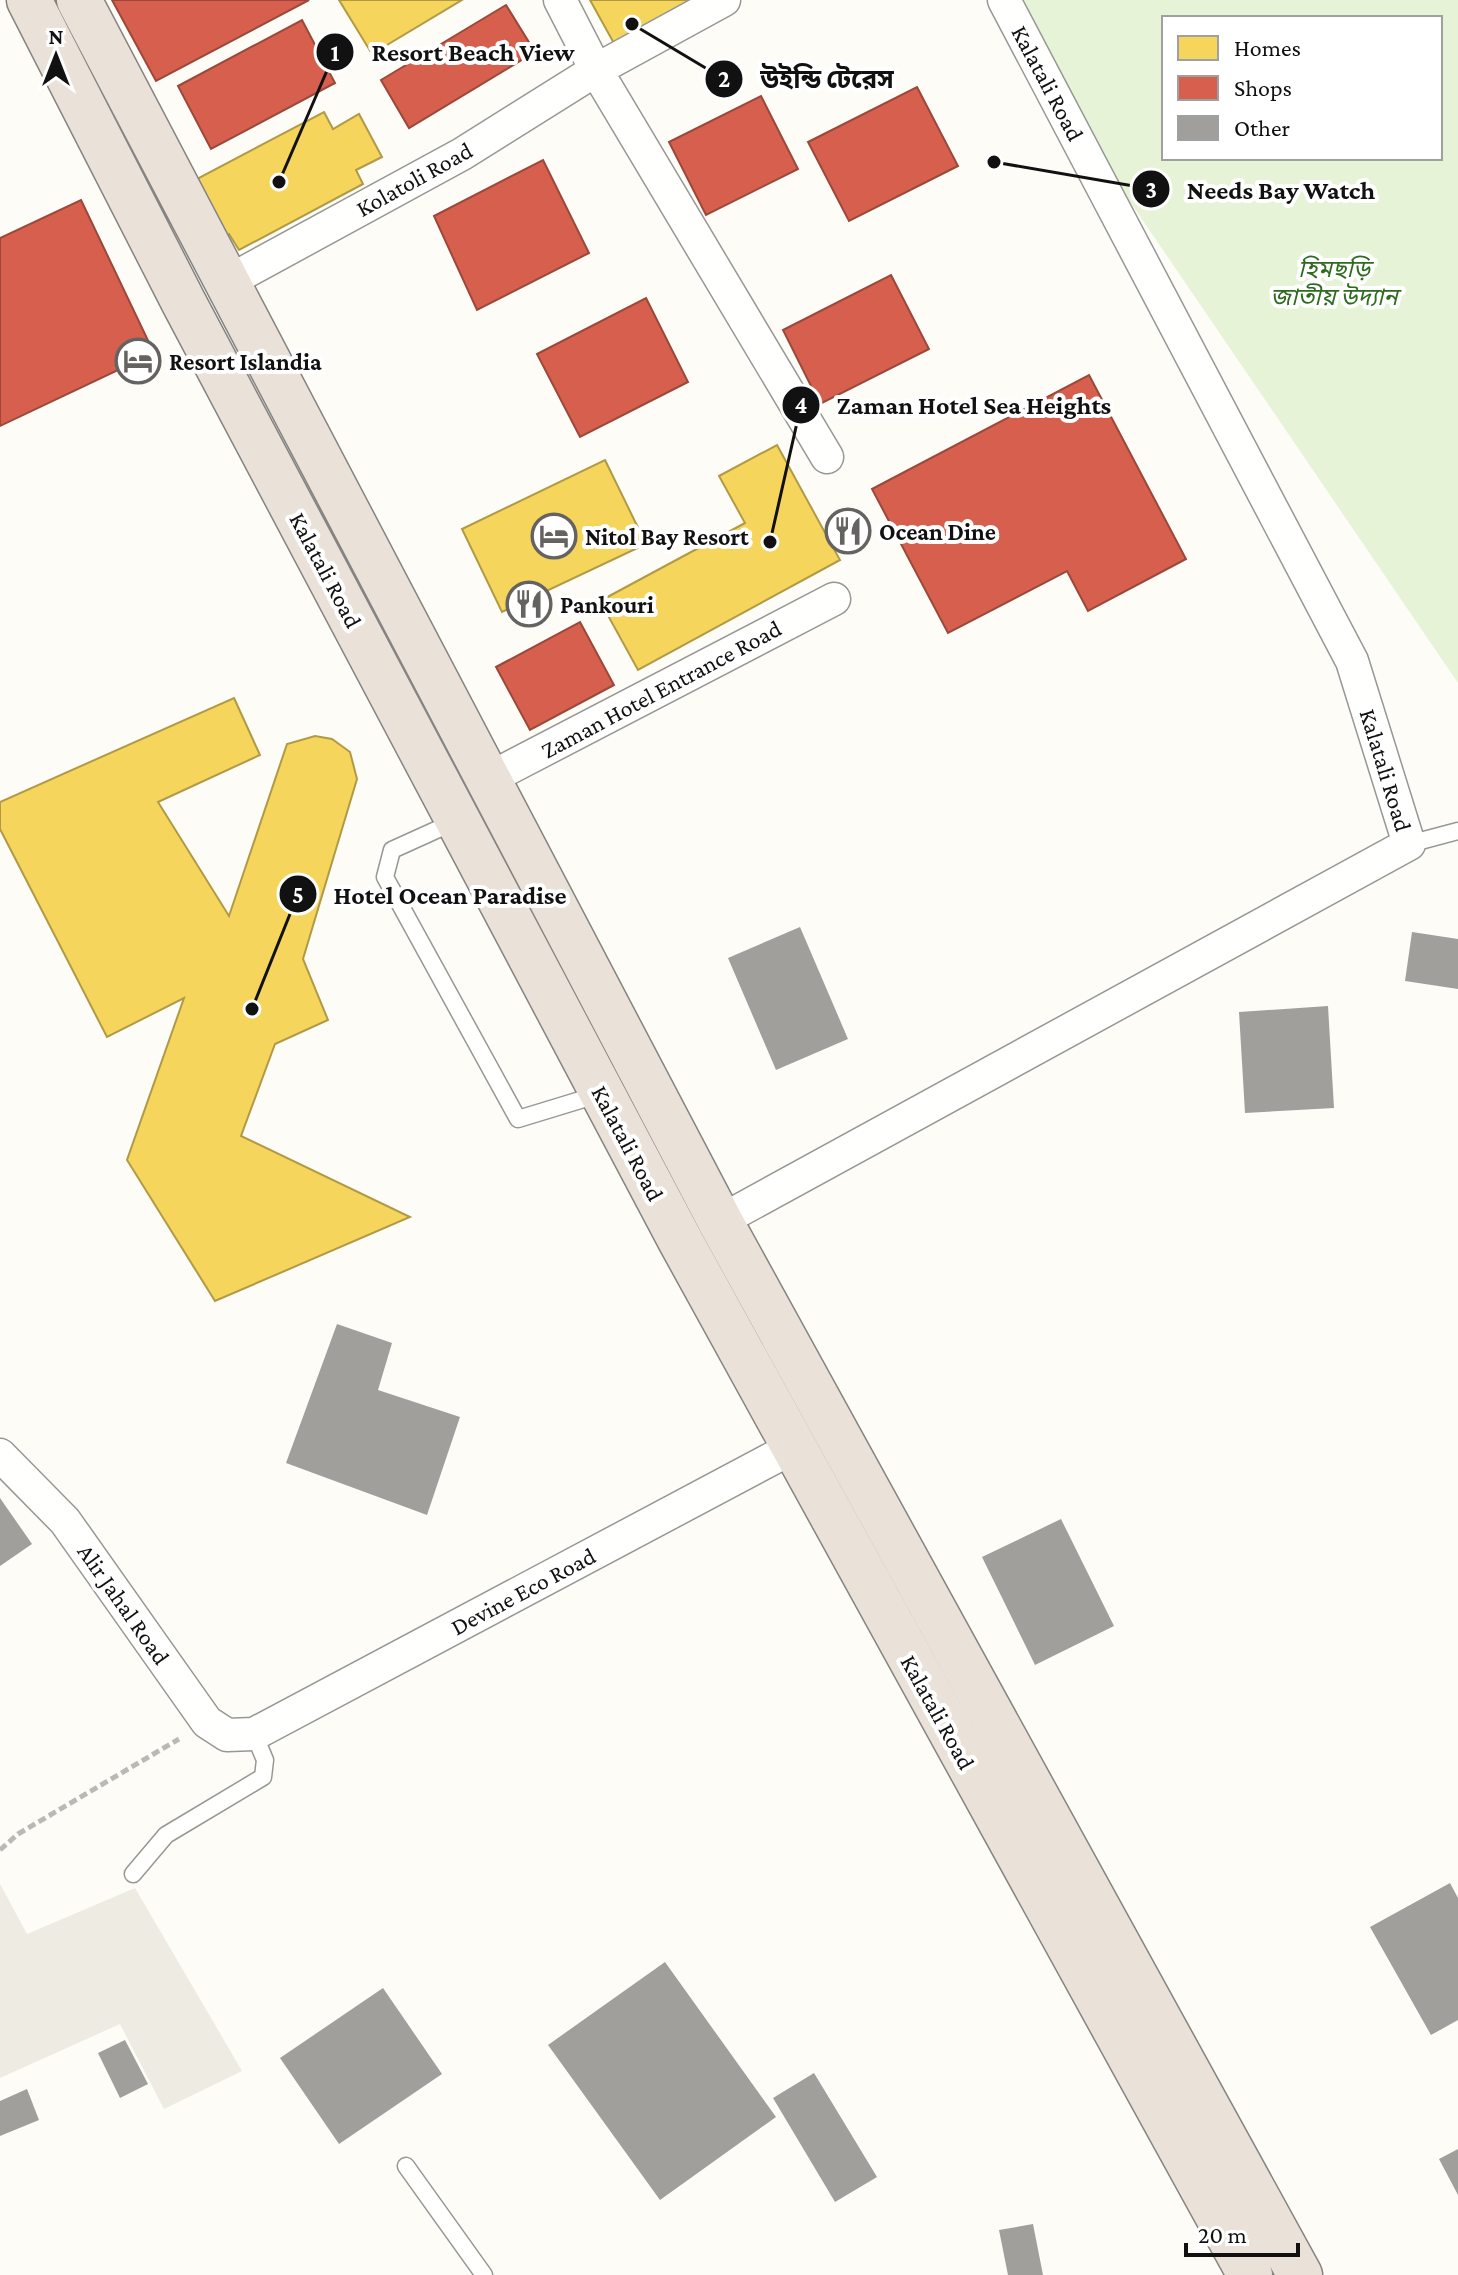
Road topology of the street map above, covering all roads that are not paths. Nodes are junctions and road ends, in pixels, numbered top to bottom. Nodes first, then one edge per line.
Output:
1 (29, 0) edge
2 (79, 0) edge
3 (560, 0) edge
4 (724, 0) edge
5 (1004, 0) edge
6 (596, 70) junction
7 (121, 82) junction
8 (81, 101) junction
9 (227, 282) junction
10 (827, 457) dead end
11 (834, 599) dead end
12 (488, 779) junction
13 (459, 819) junction
14 (1458, 831) edge
15 (1409, 844) junction
16 (602, 1093) junction
17 (720, 1221) junction
18 (792, 1448) junction
19 (0, 1455) edge
20 (254, 1734) junction
21 (133, 1874) dead end
22 (406, 2166) dead end
23 (484, 2275) edge
24 (1250, 2275) edge
25 (1300, 2275) edge

1 - 8 highway, Kalatali Road
2 - 7 highway, Kalatali Road
3 - 6 street
4 - 6 street, Kolatoli Road
5 - 15 street, Kalatali Road
6 - 9 street, Kolatoli Road
6 - 10 street
7 - 8 highway
7 - 9 highway, Kalatali Road
8 - 13 highway, Kalatali Road
9 - 12 highway, Kalatali Road
11 - 12 street, Zaman Hotel Entrance Road
12 - 17 highway, Kalatali Road
13 - 16 highway, Kalatali Road
13 - 16 lane
14 - 15 lane
15 - 17 street, Kalatali Road
16 - 18 highway, Kalatali Road
17 - 25 highway, Kalatali Road
18 - 20 street, Devine Eco Road
18 - 24 highway, Kalatali Road
19 - 20 street, Alir Jahal Road
20 - 21 lane
22 - 23 lane

